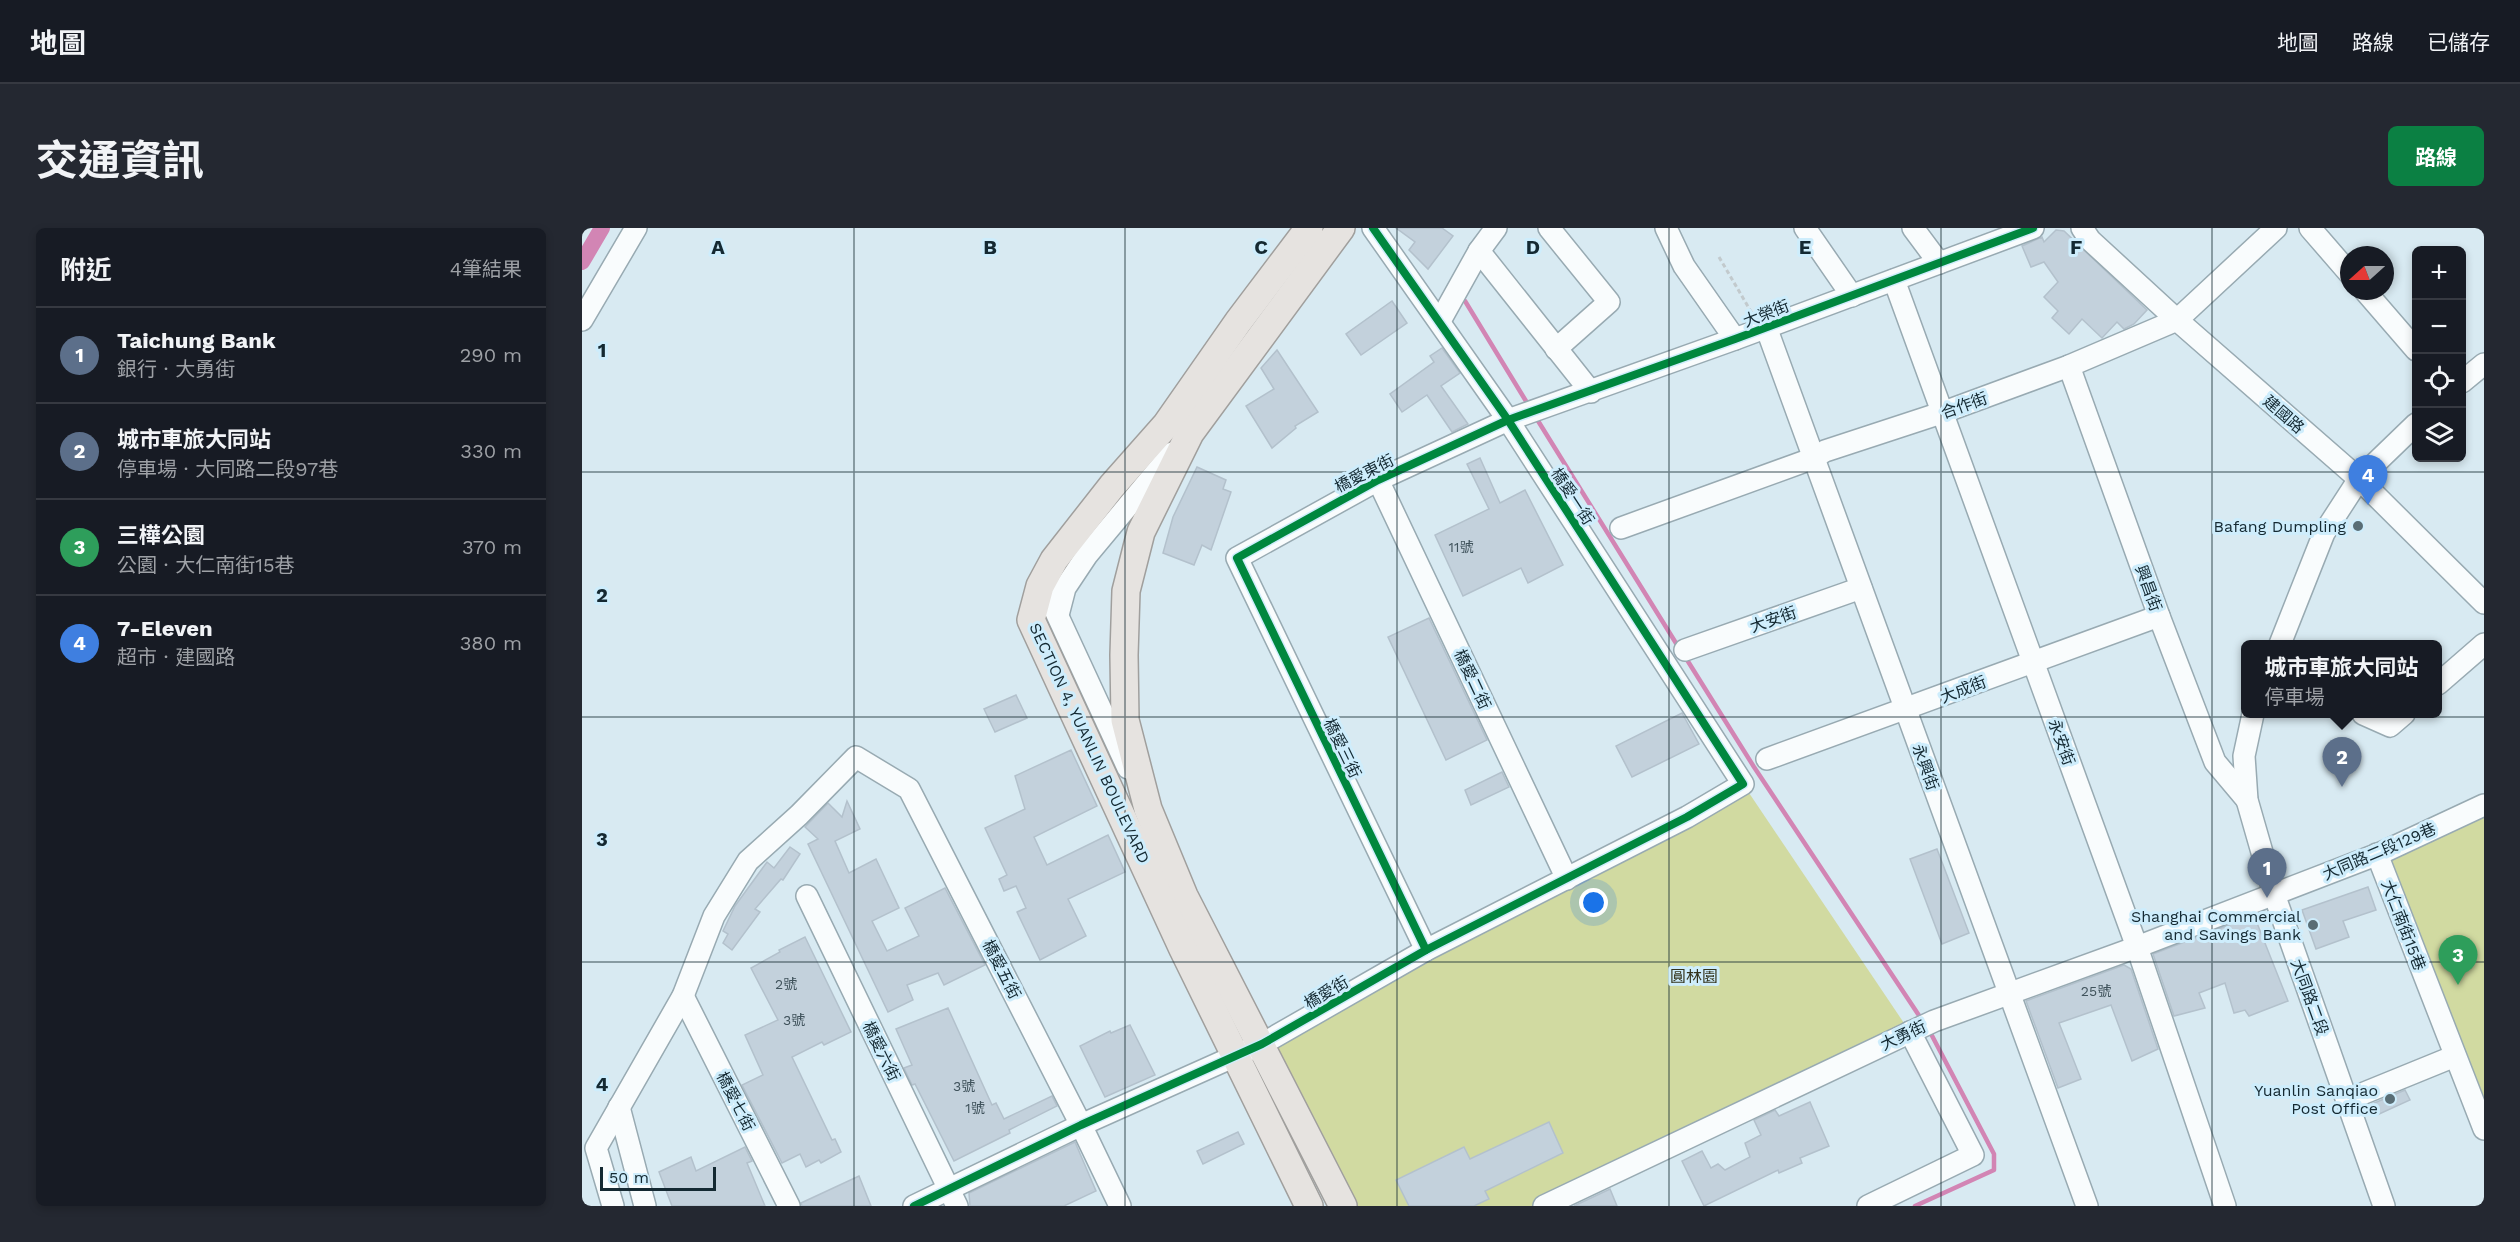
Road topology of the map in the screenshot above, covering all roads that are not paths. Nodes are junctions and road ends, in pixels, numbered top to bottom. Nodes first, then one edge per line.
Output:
1 (636, 228) edge
2 (1309, 228) edge
3 (1341, 228) edge
4 (1373, 228) edge
5 (1496, 228) edge
6 (1550, 228) edge
7 (1666, 228) edge
8 (1805, 228) edge
9 (1913, 228) edge
10 (2033, 228) edge
11 (2082, 228) edge
12 (2276, 228) edge
13 (2310, 228) edge
14 (1479, 251) junction
15 (1939, 263) junction
16 (2340, 263) edge
17 (1894, 280) junction
18 (1852, 296) junction
19 (2373, 300) edge
20 (582, 320) edge
21 (2177, 320) junction
22 (1440, 321) junction
23 (1764, 328) junction
24 (1735, 339) junction
25 (2412, 345) edge
26 (1556, 349) junction
27 (2484, 364) edge
28 (2069, 366) junction
29 (2466, 379) edge
30 (1591, 392) junction
31 (1944, 412) junction
32 (1522, 416) junction
33 (2412, 428) edge
34 (1190, 432) junction
35 (1814, 458) junction
36 (2360, 479) junction
37 (1378, 480) junction
38 (1621, 528) dead end
39 (1237, 558) joint
40 (1042, 582) junction
41 (1861, 588) junction
42 (2484, 603) edge
43 (1058, 615) junction
44 (2159, 616) junction
45 (2282, 640) edge
46 (2484, 644) edge
47 (1685, 650) dead end
48 (2032, 662) junction
49 (2442, 681) edge
50 (1905, 711) junction
51 (2252, 718) edge
52 (2372, 718) edge
53 (2399, 718) edge
54 (1767, 759) dead end
55 (1743, 784) joint
56 (2247, 800) junction
57 (2484, 806) edge
58 (1148, 809) junction
59 (2377, 854) junction
60 (1567, 879) junction
61 (2274, 894) junction
62 (807, 896) dead end
63 (2137, 947) junction
64 (1426, 950) junction
65 (2008, 992) junction
66 (683, 996) junction
67 (1920, 1027) junction
68 (1262, 1044) junction
69 (1236, 1054) junction
70 (2456, 1056) junction
71 (2347, 1100) junction
72 (619, 1107) junction
73 (1082, 1125) junction
74 (2484, 1129) edge
75 (953, 1198) edge
76 (613, 1206) edge
77 (645, 1206) edge
78 (789, 1206) edge
79 (914, 1206) edge
80 (1120, 1206) edge
81 (1309, 1206) edge
82 (1342, 1206) edge
83 (1544, 1206) edge
84 (1868, 1206) edge
85 (2087, 1206) edge
86 (2225, 1206) edge
87 (2384, 1206) edge

1 - 20 street
2 - 40 main road, SECTION 4, YUANLIN BOULEVARD
3 - 34 main road, SECTION 4, YUANLIN BOULEVARD
4 - 22 street, 橋愛一街
5 - 14 street
6 - 26 street
7 - 24 street
8 - 18 street
9 - 15 street
10 - 15 street, 大榮街
11 - 21 street, 建國路
12 - 21 street, 合作街
13 - 16 street
14 - 22 street
14 - 26 street
15 - 17 street, 大榮街
17 - 18 street, 大榮街
17 - 31 street, 永安街
18 - 23 street, 大榮街
19 - 25 street
21 - 28 street, 合作街
21 - 36 street, 建國路
22 - 32 street, 橋愛一街
23 - 24 street, 大榮街
23 - 35 street, 永興街
24 - 30 street, 大榮街
26 - 30 street
27 - 29 street
28 - 31 street, 合作街
28 - 44 street, 興昌街
30 - 32 street, 大榮街
31 - 35 street, 合作街
31 - 48 street, 永安街
32 - 37 street, 橋愛東街
32 - 55 street, 橋愛一街
33 - 36 street
34 - 43 street
34 - 58 main road, SECTION 4, YUANLIN BOULEVARD
35 - 38 street, 合作街
35 - 41 street, 永興街
36 - 42 street, 建國路
36 - 45 street
37 - 39 street, 橋愛東街
37 - 60 street, 橋愛二街
39 - 64 street, 橋愛三街
40 - 43 street
40 - 69 main road, SECTION 4, YUANLIN BOULEVARD
41 - 47 street, 大安街
41 - 50 street, 永興街
43 - 58 street
44 - 48 street, 大成街
44 - 56 street, 興昌街
46 - 49 street
48 - 50 street, 大成街
48 - 63 street, 永安街
50 - 54 street, 大成街
50 - 65 street, 永興街
51 - 56 street, 大同路二段
52 - 53 street
55 - 60 street, 橋愛街
56 - 61 street, 大同路二段
57 - 59 street, 大同路二段129巷
58 - 68 main road, SECTION 4, YUANLIN BOULEVARD
59 - 61 street, 大同路二段129巷
59 - 70 street, 大仁南街15巷
60 - 64 street, 橋愛街
61 - 63 street, 大勇街
61 - 71 street, 大同路二段
62 - 75 street, 橋愛六街
63 - 65 street, 大勇街
63 - 86 street, 永安街
64 - 68 street, 橋愛街
65 - 67 street, 大勇街
65 - 85 street, 永興街
66 - 72 street
66 - 73 street, 橋愛五街
66 - 78 street, 橋愛七街
67 - 83 street, 大勇街
67 - 84 street
68 - 69 street, 橋愛街
68 - 82 main road, SECTION 4, YUANLIN BOULEVARD
69 - 73 street, 橋愛街
69 - 81 main road, SECTION 4, YUANLIN BOULEVARD
70 - 71 street
70 - 74 street, 大仁南街15巷
71 - 87 street, 大同路二段
72 - 76 street
72 - 77 street
73 - 75 street, 橋愛街
73 - 80 street, 橋愛五街
75 - 79 street, 橋愛街

